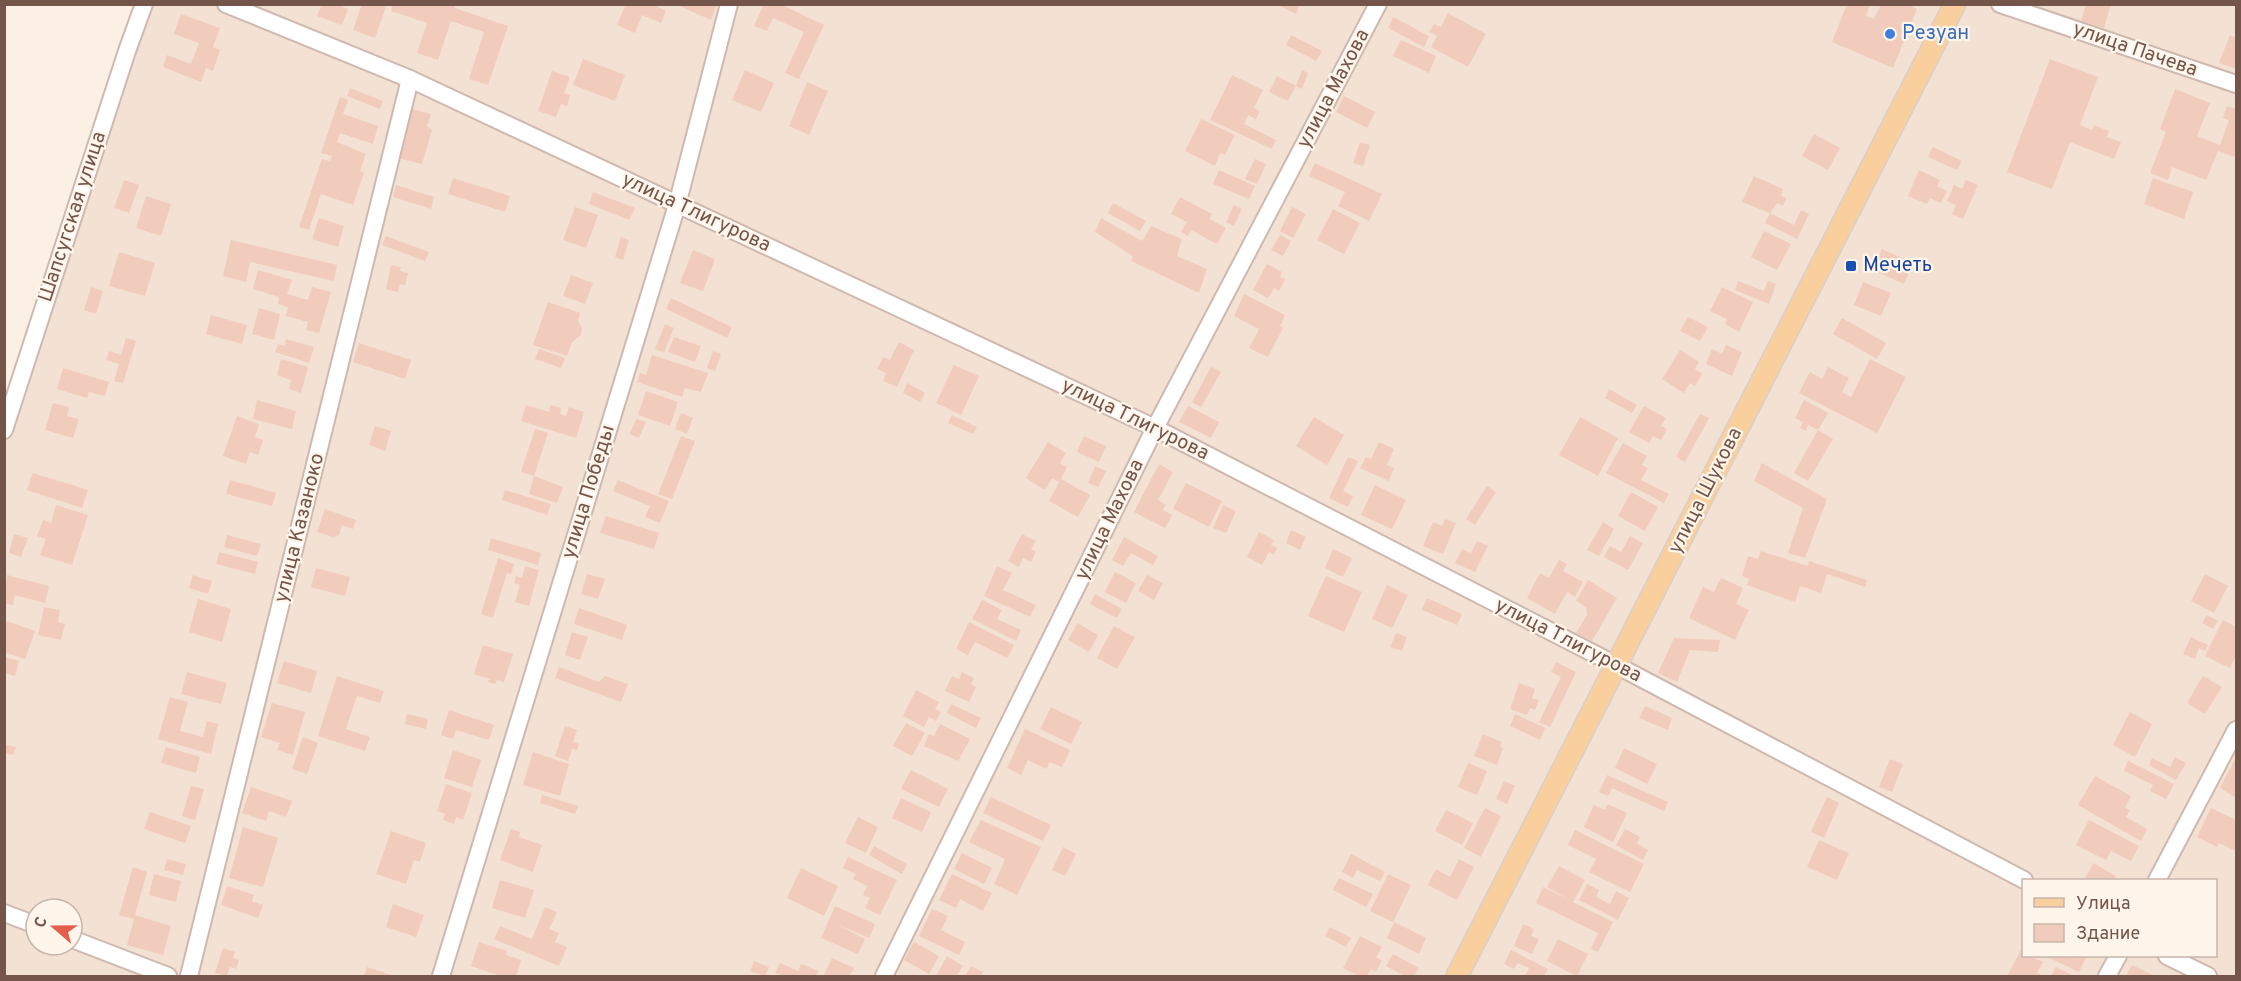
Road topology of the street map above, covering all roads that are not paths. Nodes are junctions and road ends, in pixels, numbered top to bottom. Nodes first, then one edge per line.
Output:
1 (144, 4) edge
2 (226, 4) edge
3 (729, 4) edge
4 (1378, 4) edge
5 (1955, 4) edge
6 (2000, 4) edge
7 (410, 79) junction
8 (2236, 84) edge
9 (677, 205) junction
10 (1155, 428) junction
11 (4, 430) edge
12 (1616, 665) junction
13 (2236, 730) edge
14 (2022, 879) edge
15 (2158, 879) edge
16 (4, 913) edge
17 (24, 920) edge
18 (84, 944) edge
19 (2118, 957) edge
20 (2169, 957) edge
21 (168, 976) edge
22 (189, 976) edge
23 (441, 976) edge
24 (884, 976) edge
25 (1457, 976) edge
26 (2108, 976) edge
27 (2208, 976) edge

1 - 11 street, Шапсугская улица
2 - 7 street, улица Тлигурова
3 - 9 street, улица Победы
4 - 10 street, улица Махова
5 - 12 main road, улица Шукова
6 - 8 street, улица Пачева
7 - 9 street, улица Тлигурова
7 - 22 street, улица Казаноко
9 - 10 street, улица Тлигурова
9 - 23 street, улица Победы
10 - 12 street, улица Тлигурова
10 - 24 street, улица Махова
12 - 14 street, улица Тлигурова
12 - 25 main road, улица Шукова
13 - 15 street
16 - 17 street
18 - 21 street
19 - 26 street
20 - 27 street

